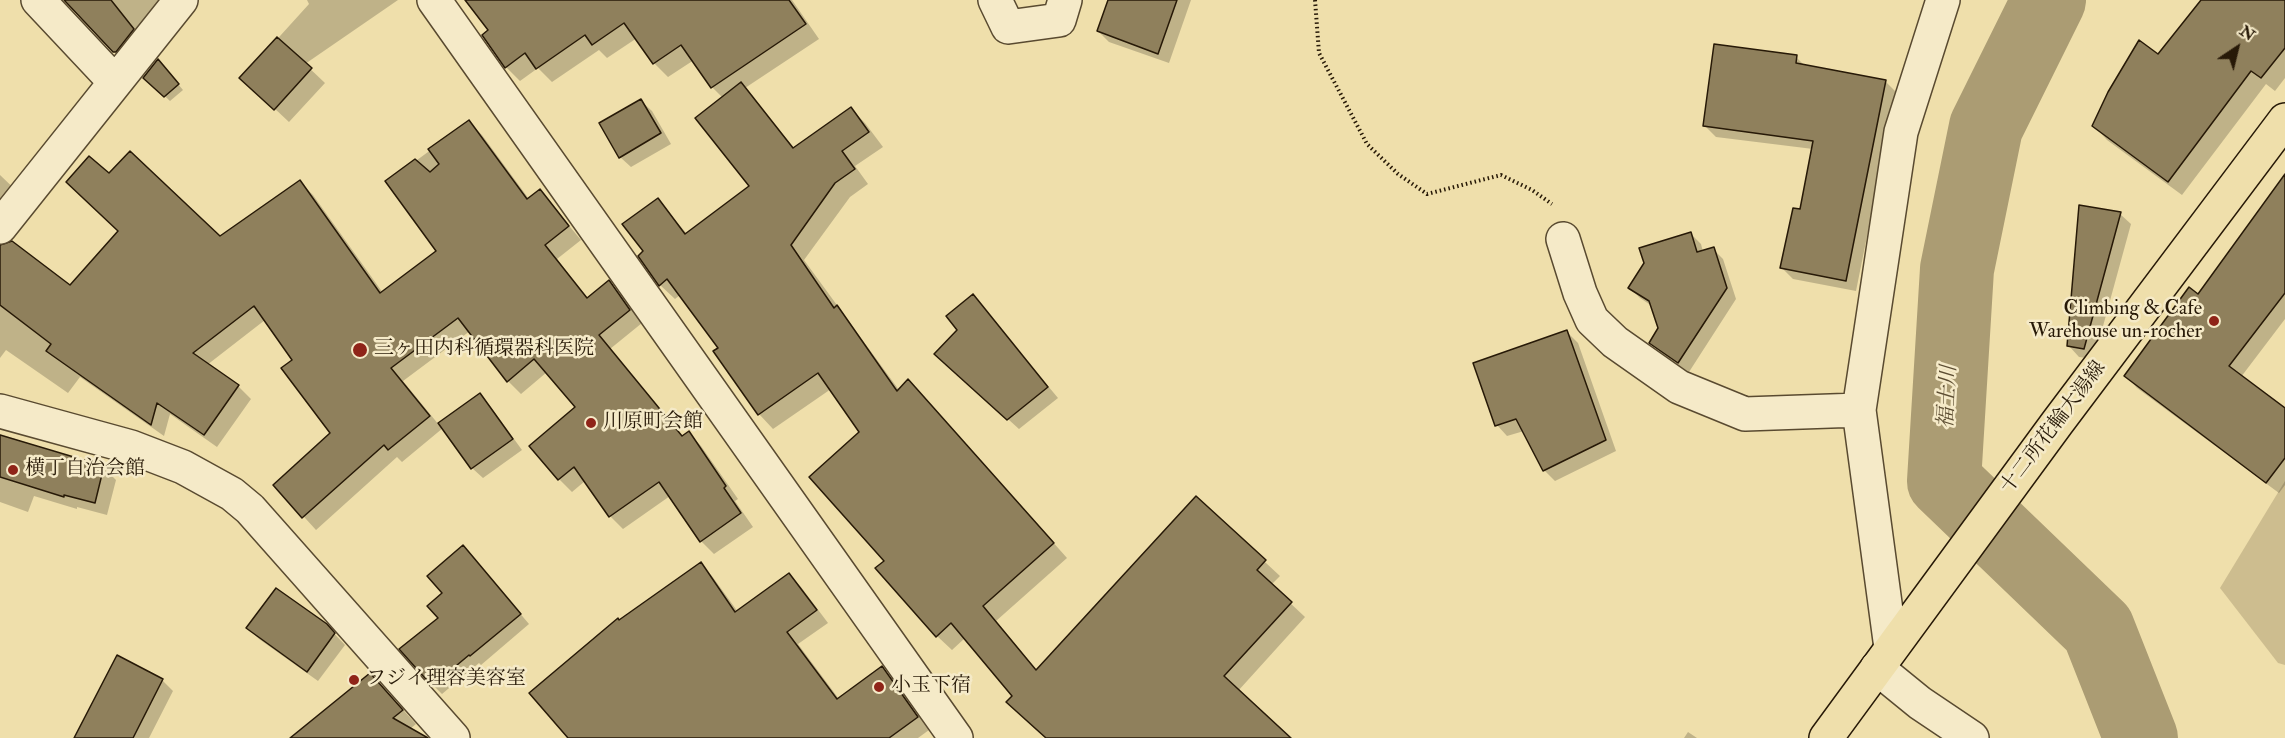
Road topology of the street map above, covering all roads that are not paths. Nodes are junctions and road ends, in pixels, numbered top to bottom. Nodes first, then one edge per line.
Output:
1 (38, 0) edge
2 (181, 0) edge
3 (434, 0) edge
4 (995, 0) edge
5 (1065, 0) edge
6 (1943, 0) edge
7 (115, 82) junction
8 (2285, 120) edge
9 (0, 227) edge
10 (1563, 239) road end
11 (1859, 410) junction
12 (0, 411) edge
13 (1884, 658) junction
14 (453, 738) edge
15 (956, 738) edge
16 (1826, 738) edge
17 (1972, 738) edge

1 - 7 street
2 - 7 street
3 - 15 street
4 - 5 street
6 - 11 street
7 - 9 street
8 - 13 main road, 十二所花輪大湯線
10 - 11 street
11 - 13 street
12 - 14 street
13 - 16 main road, 十二所花輪大湯線
13 - 17 street

